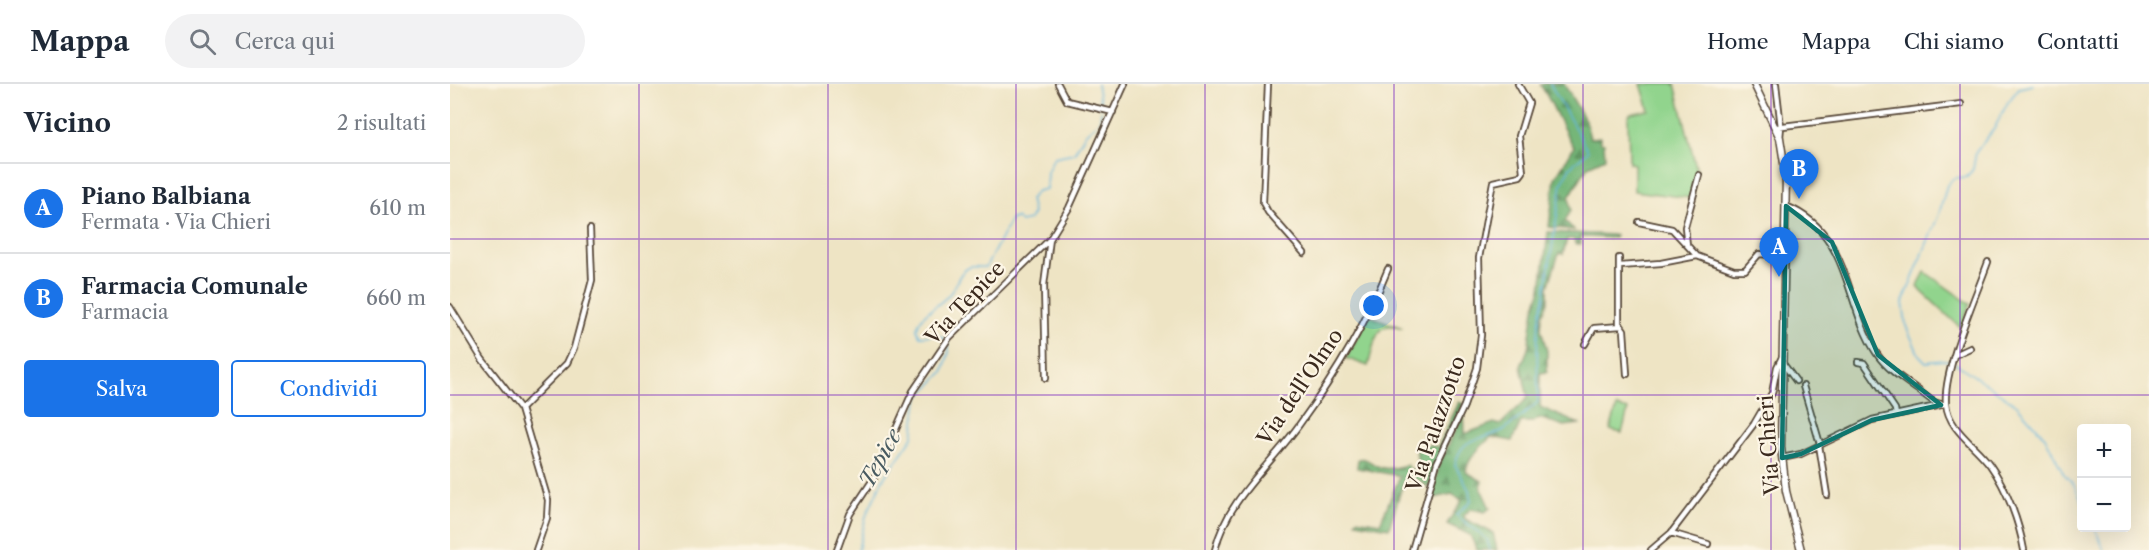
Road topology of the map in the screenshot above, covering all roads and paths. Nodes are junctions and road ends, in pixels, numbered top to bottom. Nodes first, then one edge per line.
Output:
1 (1058, 84) edge
2 (1125, 84) edge
3 (1268, 84) edge
4 (1518, 84) edge
5 (1754, 84) edge
6 (1776, 84) edge
7 (1961, 104) dead end
8 (1113, 112) junction
9 (1778, 127) junction
10 (1699, 175) dead end
11 (1786, 206) junction
12 (1639, 222) dead end
13 (590, 228) dead end
14 (1050, 239) junction
15 (1687, 245) junction
16 (1304, 253) dead end
17 (1697, 256) junction
18 (1785, 256) junction
19 (1619, 258) dead end
20 (1988, 262) dead end
21 (1620, 266) junction
22 (1388, 269) dead end
23 (450, 307) edge
24 (1621, 326) junction
25 (1585, 344) dead end
26 (1970, 348) dead end
27 (1955, 355) junction
28 (1782, 359) junction
29 (1858, 362) dead end
30 (1627, 374) dead end
31 (1046, 378) dead end
32 (1796, 381) dead end
33 (1803, 386) dead end
34 (1944, 404) junction
35 (521, 409) junction
36 (1896, 415) junction
37 (1819, 444) junction
38 (1782, 458) junction
39 (1827, 495) dead end
40 (1671, 533) junction
41 (1708, 544) dead end
42 (536, 550) edge
43 (837, 550) edge
44 (1215, 550) edge
45 (1412, 550) edge
46 (1651, 550) edge
47 (1803, 550) edge
48 (2024, 550) edge

1 - 8 street
2 - 8 street, Via Tepice
3 - 16 street
4 - 45 street, Via Palazzotto
5 - 9 main road, Via Chieri
6 - 9 street
7 - 9 street
8 - 14 street, Via Tepice
9 - 11 main road, Via Chieri
10 - 15 street
11 - 18 main road, Via Chieri
11 - 34 street
12 - 15 street
13 - 35 street
14 - 31 street
14 - 43 street, Via Tepice
15 - 17 street
17 - 18 street
17 - 21 street
18 - 28 main road, Via Chieri
19 - 21 street
20 - 27 street
21 - 24 street
22 - 44 street, Via dell'Olmo
23 - 35 street
24 - 25 street
24 - 30 street
26 - 27 street
27 - 34 street
28 - 32 street, Via Chieri
28 - 38 main road, Via Chieri
28 - 40 street
29 - 36 street
33 - 37 street
34 - 36 street
34 - 48 street
35 - 42 street
36 - 37 street
37 - 38 street
37 - 39 street
38 - 47 main road, Via Chieri
40 - 41 street
40 - 46 street

